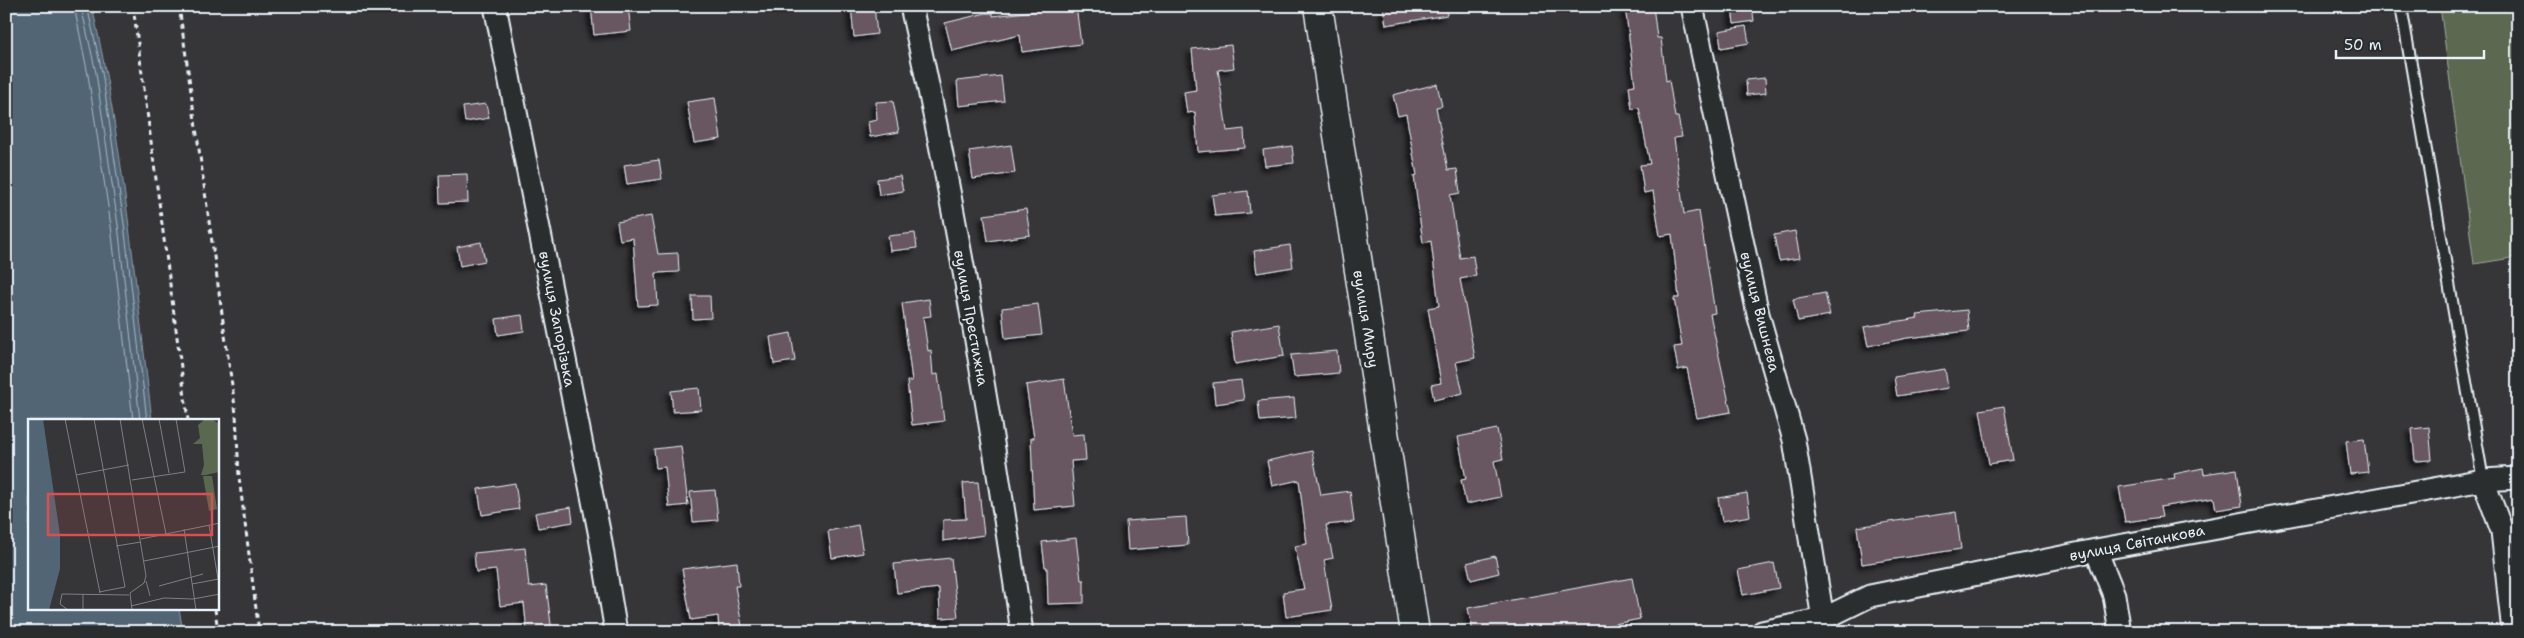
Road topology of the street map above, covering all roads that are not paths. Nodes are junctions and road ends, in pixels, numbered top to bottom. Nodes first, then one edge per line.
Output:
1 (495, 6) edge
2 (911, 6) edge
3 (1318, 6) edge
4 (1692, 6) edge
5 (2401, 6) edge
6 (2518, 478) edge
7 (2483, 480) junction
8 (2096, 550) junction
9 (1824, 619) junction
10 (616, 632) edge
11 (1022, 632) edge
12 (1415, 632) edge
13 (1762, 632) edge
14 (2120, 632) edge
15 (2513, 632) edge

1 - 10 street, вулиця Запорізька
2 - 11 street, вулиця Престижна
3 - 12 street, вулиця Миру
4 - 9 street, вулиця Вишнева
5 - 7 lane
6 - 7 street, вулиця Світанкова
7 - 8 street, вулиця Світанкова
7 - 15 street
8 - 9 street, вулиця Світанкова
8 - 14 street
9 - 13 street, вулиця Світанкова

